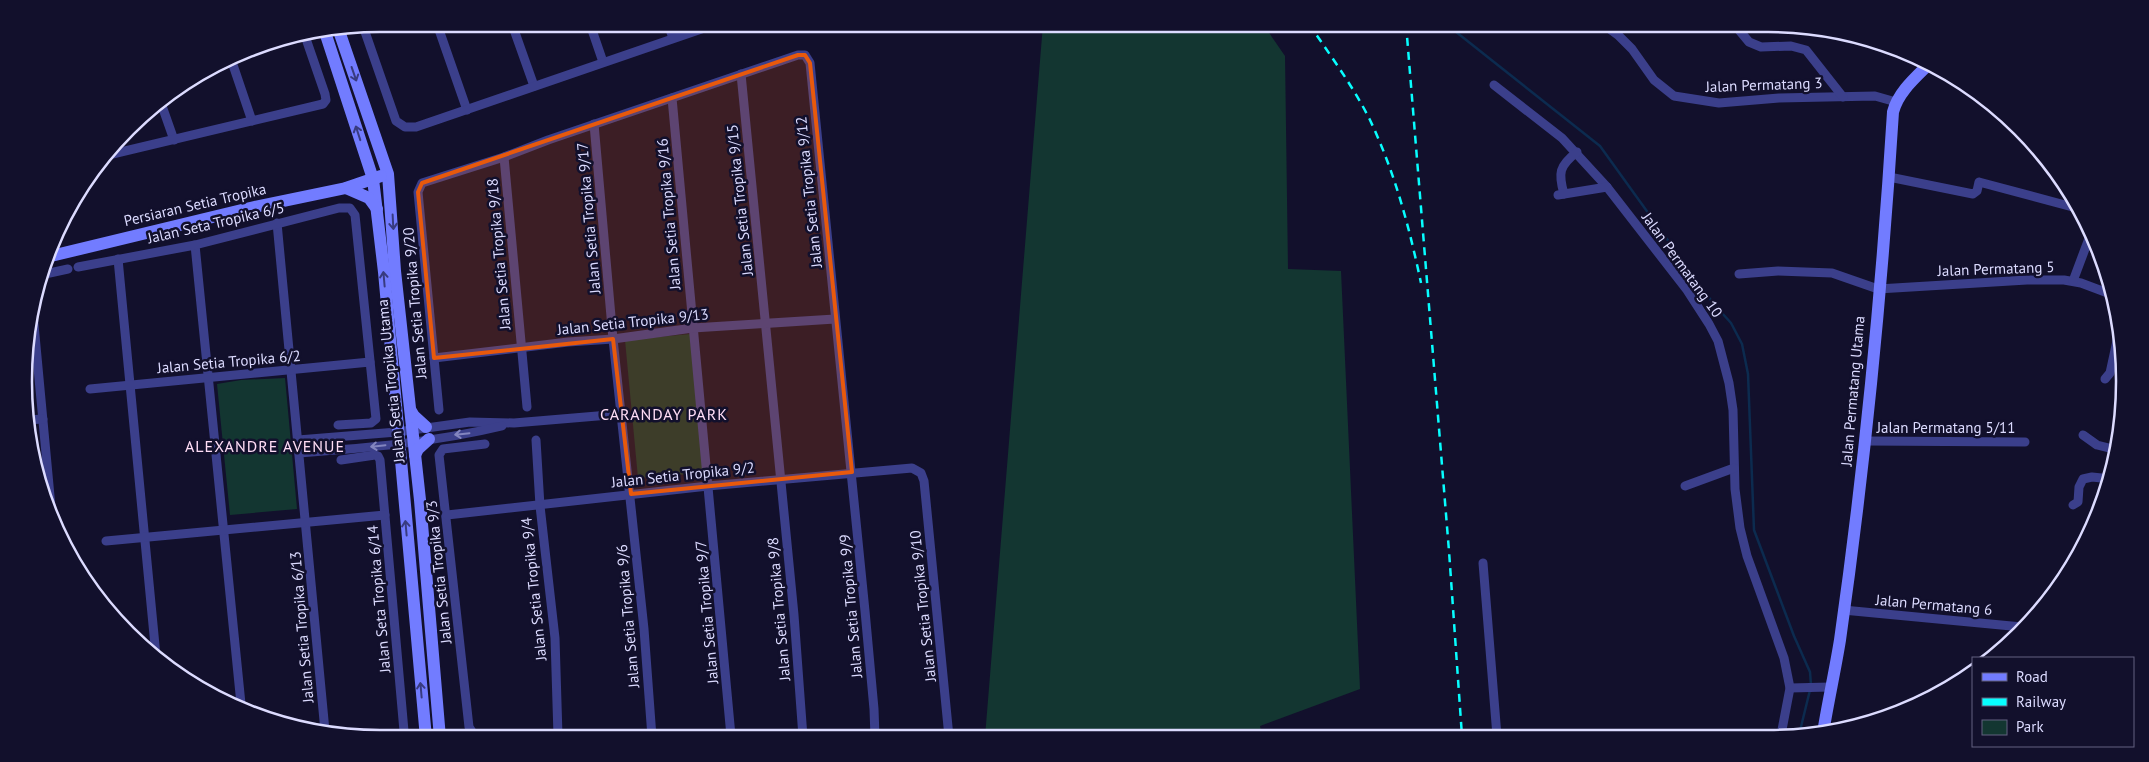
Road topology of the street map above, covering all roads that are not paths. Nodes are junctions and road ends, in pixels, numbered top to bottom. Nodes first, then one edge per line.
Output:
1 (440, 32) edge
2 (515, 32) edge
3 (593, 32) edge
4 (671, 32) edge
5 (691, 32) edge
6 (1614, 32) edge
7 (1741, 32) edge
8 (365, 33) edge
9 (340, 35) edge
10 (326, 37) edge
11 (673, 38) junction
12 (307, 40) edge
13 (603, 62) junction
14 (233, 65) edge
15 (1924, 69) edge
16 (741, 74) junction
17 (1494, 85) dead end
18 (534, 86) junction
19 (1843, 97) junction
20 (672, 98) junction
21 (1896, 102) junction
22 (163, 109) edge
23 (467, 110) junction
24 (252, 121) junction
25 (594, 124) junction
26 (174, 140) junction
27 (1577, 152) junction
28 (118, 153) edge
29 (504, 158) junction
30 (388, 174) junction
31 (1889, 177) junction
32 (373, 179) junction
33 (1608, 187) junction
34 (346, 188) junction
35 (2070, 206) edge
36 (377, 209) junction
37 (277, 223) junction
38 (2088, 242) edge
39 (194, 245) junction
40 (56, 255) edge
41 (118, 259) junction
42 (78, 267) dead end
43 (68, 269) dead end
44 (50, 273) edge
45 (1739, 274) dead end
46 (2073, 281) junction
47 (1878, 289) junction
48 (2105, 293) edge
49 (835, 319) junction
50 (766, 323) junction
51 (693, 328) junction
52 (35, 335) edge
53 (613, 339) junction
54 (522, 348) junction
55 (2115, 349) edge
56 (434, 358) junction
57 (370, 362) junction
58 (292, 370) junction
59 (206, 378) junction
60 (2105, 379) dead end
61 (129, 385) junction
62 (90, 389) dead end
63 (527, 407) dead end
64 (410, 409) junction
65 (439, 410) dead end
66 (621, 414) junction
67 (43, 417) junction
68 (34, 419) edge
69 (514, 423) junction
70 (338, 425) dead end
71 (442, 425) junction
72 (427, 433) junction
73 (414, 435) junction
74 (2083, 435) dead end
75 (358, 436) junction
76 (443, 436) junction
77 (398, 438) junction
78 (298, 440) junction
79 (536, 440) dead end
80 (1866, 441) junction
81 (2026, 442) dead end
82 (485, 444) dead end
83 (358, 448) junction
84 (2110, 448) edge
85 (299, 453) junction
86 (415, 455) junction
87 (341, 460) dead end
88 (1734, 468) junction
89 (852, 472) junction
90 (921, 473) joint
91 (2103, 478) edge
92 (781, 479) junction
93 (708, 486) junction
94 (1685, 486) dead end
95 (49, 488) edge
96 (631, 494) junction
97 (2073, 505) dead end
98 (540, 506) junction
99 (385, 515) junction
100 (447, 515) junction
101 (306, 521) junction
102 (224, 530) junction
103 (145, 537) junction
104 (106, 541) dead end
105 (1483, 563) dead end
106 (1844, 610) junction
107 (2015, 626) edge
108 (155, 646) edge
109 (1825, 687) junction
110 (1793, 688) junction
111 (240, 699) edge
112 (324, 725) edge
113 (1823, 725) edge
114 (1782, 729) edge
115 (404, 730) edge
116 (425, 730) edge
117 (439, 730) edge
118 (471, 730) edge
119 (558, 730) edge
120 (651, 730) edge
121 (730, 730) edge
122 (802, 730) edge
123 (875, 730) edge
124 (948, 730) edge
125 (1497, 730) edge

1 - 23 street
2 - 18 street
3 - 13 street
4 - 11 street
5 - 11 street
6 - 19 street, Jalan Permatang 3
7 - 19 street
8 - 23 street
9 -> 30 main road, Jalan Setia Tropika Utama
32 -> 10 main road, Jalan Setia Tropika Utama
11 - 13 street
12 - 24 street
13 - 18 street
14 - 24 street
15 - 21 main road, Jalan Permatang Utama
16 - 20 street
16 - 49 street, Jalan Setia Tropika 9/12
16 - 50 street, Jalan Setia Tropika 9/15
17 - 27 street, Jalan Permatang 10
18 - 23 street
19 - 21 street, Jalan Permatang 3
20 - 25 street
20 - 51 street, Jalan Setia Tropika 9/16
21 - 31 main road, Jalan Permatang Utama
22 - 26 street
24 - 26 street
25 - 29 street
25 - 53 street, Jalan Setia Tropika 9/17
26 - 28 street
27 - 33 street, Jalan Permatang 10
27 - 33 street
29 - 54 street, Jalan Setia Tropika 9/18
29 - 56 street, Jalan Setia Tropika 9/20
30 - 32 main road, Persiaran Setia Tropika
30 -> 64 main road, Jalan Setia Tropika Utama
31 - 35 street
31 - 47 main road, Jalan Permatang Utama
32 - 34 main road, Persiaran Setia Tropika
32 - 36 main road, Jalan Setia Tropika Utama
33 - 88 street, Jalan Permatang 10
34 - 36 main road
34 - 40 main road, Persiaran Setia Tropika
77 -> 36 main road, Jalan Setia Tropika Utama
37 - 39 street, Jalan Seta Tropika 6/5
37 - 57 street, Jalan Seta Tropika 6/5
37 - 58 street, Jalan Setia Tropika 6/13
38 - 46 street
39 - 41 street, Jalan Seta Tropika 6/5
39 - 59 street
41 - 42 street, Jalan Seta Tropika 6/5
41 - 61 street
43 - 44 street
45 - 47 street
46 - 47 street, Jalan Permatang 5
46 - 48 street, Jalan Permatang 5
47 - 80 main road, Jalan Permatang Utama
49 - 50 street, Jalan Setia Tropika 9/13
49 - 89 street, Jalan Setia Tropika 9/12
50 - 51 street, Jalan Setia Tropika 9/13
50 - 92 street, Jalan Setia Tropika 9/15
51 - 53 street, Jalan Setia Tropika 9/13
51 - 93 street, Jalan Setia Tropika 9/16
52 - 67 street
53 - 54 street, Jalan Setia Tropika 9/13
53 - 66 street, Jalan Setia Tropika 9/17
54 - 56 street, Jalan Setia Tropika 9/13
54 - 63 street, Jalan Setia Tropika 9/18
55 - 60 street
56 - 65 street, Jalan Setia Tropika 9/20
57 - 58 street, Jalan Setia Tropika 6/2
57 - 70 street
58 - 59 street, Jalan Setia Tropika 6/2
58 - 78 street, Jalan Setia Tropika 6/13
59 - 61 street, Jalan Setia Tropika 6/2
59 - 102 street
61 - 62 street, Jalan Setia Tropika 6/2
61 - 103 street
64 - 72 main road
64 - 73 main road, Jalan Setia Tropika Utama
66 - 69 street
66 - 96 street, Jalan Setia Tropika 9/6
67 - 68 street
67 - 95 street
69 - 71 street
69 -> 76 street
71 - 72 street
71 - 76 street
72 - 73 street
72 - 76 street
72 - 86 main road
73 - 77 street
73 - 86 main road, Jalan Setia Tropika Utama
74 - 84 street
75 - 77 street
75 - 78 street
75 - 83 street
77 -> 83 street
116 -> 77 main road, Jalan Setia Tropika Utama
78 - 85 street, Jalan Setia Tropika 6/13
79 - 98 street, Jalan Setia Tropika 9/4
80 - 81 street, Jalan Permatang 5/11
80 - 106 main road, Jalan Permatang Utama
82 - 100 street, Jalan Setia Tropika 9/3
83 - 85 street
85 - 101 street, Jalan Setia Tropika 6/13
86 - 117 main road, Jalan Setia Tropika Utama
87 - 99 street, Jalan Seta Tropika 6/14
88 - 94 street
88 - 110 street, Jalan Permatang 10
89 - 90 street, Jalan Setia Tropika 9/2
89 - 92 street, Jalan Setia Tropika 9/2
89 - 123 street, Jalan Setia Tropika 9/9
90 - 124 street, Jalan Setia Tropika 9/10
91 - 97 street
92 - 93 street, Jalan Setia Tropika 9/2
92 - 122 street, Jalan Setia Tropika 9/8
93 - 96 street, Jalan Setia Tropika 9/2
93 - 121 street, Jalan Setia Tropika 9/7
96 - 98 street, Jalan Setia Tropika 9/2
96 - 120 street, Jalan Setia Tropika 9/6
98 - 100 street, Jalan Setia Tropika 9/2
98 - 119 street, Jalan Setia Tropika 9/4
99 - 101 street
99 - 115 street, Jalan Seta Tropika 6/14
100 - 118 street, Jalan Setia Tropika 9/3
101 - 102 street
101 - 112 street, Jalan Setia Tropika 6/13
102 - 103 street
102 - 111 street
103 - 104 street
103 - 108 street
105 - 125 street
106 - 107 street, Jalan Permatang 6
106 - 109 main road, Jalan Permatang Utama
109 - 110 street
109 - 113 main road, Jalan Permatang Utama
110 - 114 street

